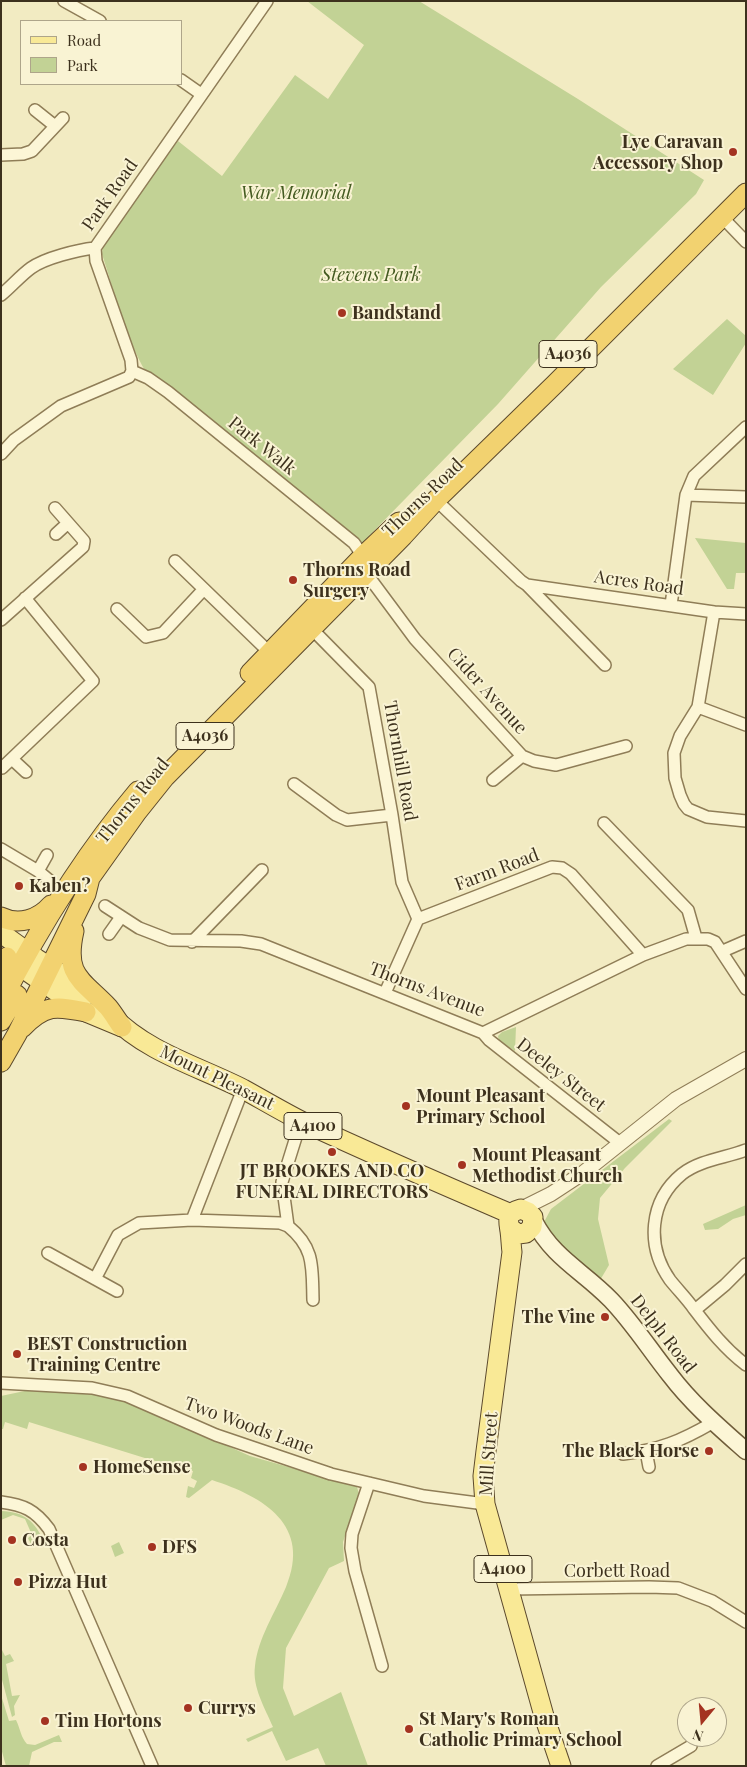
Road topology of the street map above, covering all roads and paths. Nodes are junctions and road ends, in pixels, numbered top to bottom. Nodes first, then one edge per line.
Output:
1 (64, 1) edge
2 (267, 1) edge
3 (79, 4) edge
4 (99, 20) edge
5 (182, 81) edge
6 (201, 94) junction
7 (35, 110) dead end
8 (1, 155) edge
9 (746, 177) edge
10 (746, 193) edge
11 (722, 217) junction
12 (746, 242) edge
13 (94, 248) junction
14 (1, 295) edge
15 (132, 371) junction
16 (746, 427) edge
17 (1, 454) edge
18 (686, 495) junction
19 (746, 497) edge
20 (436, 500) junction
21 (55, 508) dead end
22 (68, 523) junction
23 (56, 534) dead end
24 (175, 561) dead end
25 (365, 564) junction
26 (527, 585) junction
27 (204, 589) junction
28 (24, 598) junction
29 (671, 605) junction
30 (117, 609) dead end
31 (714, 612) junction
32 (746, 614) edge
33 (1, 620) edge
34 (311, 628) junction
35 (269, 652) junction
36 (605, 665) dead end
37 (698, 707) junction
38 (746, 725) edge
39 (618, 745) dead end
40 (522, 756) junction
41 (12, 759) junction
42 (2, 768) edge
43 (26, 772) dead end
44 (493, 780) dead end
45 (294, 784) dead end
46 (392, 815) junction
47 (746, 822) edge
48 (604, 823) dead end
49 (1, 849) edge
50 (47, 855) dead end
51 (262, 870) dead end
52 (38, 871) junction
53 (50, 881) dead end
54 (71, 884) junction
55 (88, 886) junction
56 (105, 906) dead end
57 (1, 917) edge
58 (121, 917) junction
59 (418, 919) junction
60 (1, 933) edge
61 (109, 934) dead end
62 (696, 938) junction
63 (746, 940) edge
64 (192, 942) junction
65 (723, 952) junction
66 (643, 955) junction
67 (27, 964) edge
68 (1, 988) edge
69 (746, 988) edge
70 (385, 993) junction
71 (1, 1002) edge
72 (86, 1012) junction
73 (1, 1022) edge
74 (122, 1027) junction
75 (483, 1033) junction
76 (17, 1034) junction
77 (746, 1059) edge
78 (1, 1062) edge
79 (243, 1089) junction
80 (301, 1121) junction
81 (620, 1143) junction
82 (746, 1150) edge
83 (192, 1220) junction
84 (522, 1222) junction
85 (288, 1226) junction
86 (48, 1253) dead end
87 (746, 1264) edge
88 (96, 1279) junction
89 (118, 1291) dead end
90 (313, 1300) dead end
91 (695, 1310) junction
92 (746, 1365) edge
93 (1, 1384) edge
94 (712, 1423) junction
95 (646, 1451) junction
96 (746, 1451) edge
97 (623, 1454) dead end
98 (649, 1467) dead end
99 (368, 1484) junction
100 (2, 1502) edge
101 (485, 1504) junction
102 (509, 1589) junction
103 (746, 1622) edge
104 (382, 1666) dead end
105 (689, 1747) edge
106 (152, 1766) edge
107 (561, 1766) edge
108 (657, 1766) edge

1 - 3 street
2 - 6 street, Park Road
3 - 4 street
5 - 6 street
6 - 13 street, Park Road
7 - 8 street
9 - 25 highway, Thorns Road / A4036
10 - 11 highway, Thorns Road / A4036
11 - 12 street
11 - 20 highway, Thorns Road / A4036
13 - 14 street
13 - 15 street, Park Road
15 - 17 street
15 - 25 street, Park Walk
16 - 18 street
18 - 19 street
18 - 29 street
20 - 25 highway, Thorns Road / A4036
20 - 26 street
21 - 22 street
22 - 23 street
22 - 28 street
24 - 27 street
25 - 34 highway, Thorns Road / A4036
25 - 35 highway, Thorns Road / A4036
25 - 40 street, Cider Avenue
26 - 29 street, Acres Road
26 - 36 street
27 - 30 street
27 - 35 street
28 - 33 street
28 - 41 street
29 - 31 street, Acres Road
31 - 32 street, Acres Road
31 - 37 street
34 - 46 street, Thornhill Road
34 - 55 highway, Thorns Road / A4036
35 - 54 highway, Thorns Road / A4036
37 - 38 street
37 - 47 street
39 - 40 street, Cider Avenue
40 - 44 street
41 - 42 street
41 - 43 street
45 - 46 street
46 - 59 street, Thornhill Road
48 - 62 street
49 - 52 street
50 - 52 street
51 - 64 street
52 - 53 street
54 - 57 highway
54 - 67 highway, Thorns Road / A4036
55 - 67 highway, Thorns Road / A4036
55 - 74 highway
56 - 58 street, Thorns Avenue
58 - 61 street
58 - 64 street, Thorns Avenue
59 - 66 street, Farm Road
59 - 70 street
60 - 67 main road, A4100
62 - 65 street
62 - 66 street, Thorns Avenue
63 - 65 street
64 - 70 street, Thorns Avenue
65 - 69 street
66 - 75 street, Thorns Avenue
67 - 68 highway
67 - 71 highway, A4036
67 - 72 main road, A4100
67 - 73 highway
67 - 74 main road, Mount Pleasant / A4100
67 - 76 highway, A4036
70 - 75 street, Thorns Avenue
72 - 74 main road, A4100
72 - 76 highway
74 - 79 main road, Mount Pleasant / A4100
75 - 81 street, Deeley Street
76 - 78 highway, A4036
77 - 81 street
79 - 80 main road, Mount Pleasant / A4100
79 - 83 street
80 - 84 main road, Mount Pleasant / A4100
80 - 85 street
81 - 84 street
82 - 91 street
83 - 85 street
83 - 88 street
84 - 94 main road, Delph Road
84 - 101 main road, Mill Street / A4100
85 - 90 street
86 - 88 street
87 - 91 street
88 - 89 street
91 - 92 street
93 - 99 street, Two Woods Lane
94 - 95 street
94 - 96 main road, Delph Road
95 - 97 street
95 - 98 street
99 - 101 street, Two Woods Lane
99 - 104 street
100 - 106 street
101 - 102 main road, Mill Street / A4100
102 - 103 street, Corbett Road
102 - 107 main road, Mill Street / A4100
105 - 108 street

